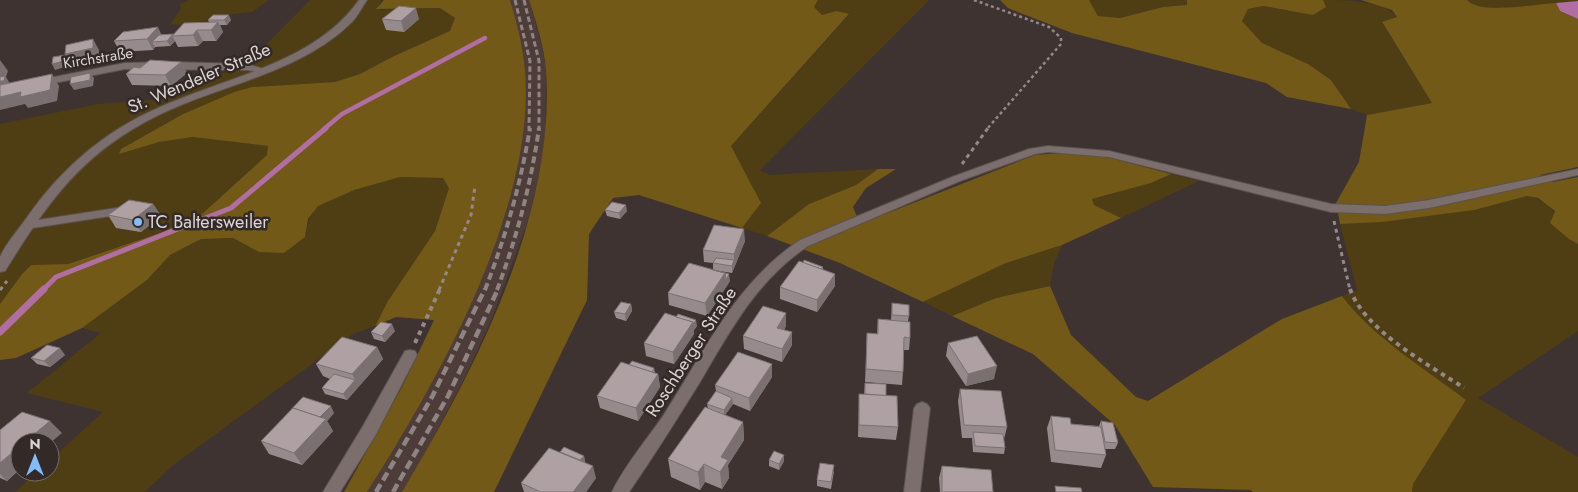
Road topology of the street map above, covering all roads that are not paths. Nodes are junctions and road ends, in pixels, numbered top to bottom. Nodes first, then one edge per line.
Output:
1 (363, 0) edge
2 (262, 70) junction
3 (29, 86) edge
4 (1578, 172) edge
5 (129, 209) edge
6 (29, 224) junction
7 (0, 268) edge
8 (410, 355) road end
9 (922, 408) dead end
10 (331, 492) edge
11 (620, 492) edge
12 (912, 492) edge

1 - 2 street, St. Wendeler Straße
2 - 3 street, Kirchstraße
2 - 6 street, St. Wendeler Straße
4 - 11 street, Roschberger Straße
5 - 6 lane
6 - 7 street, St. Wendeler Straße
8 - 10 street
9 - 12 street

